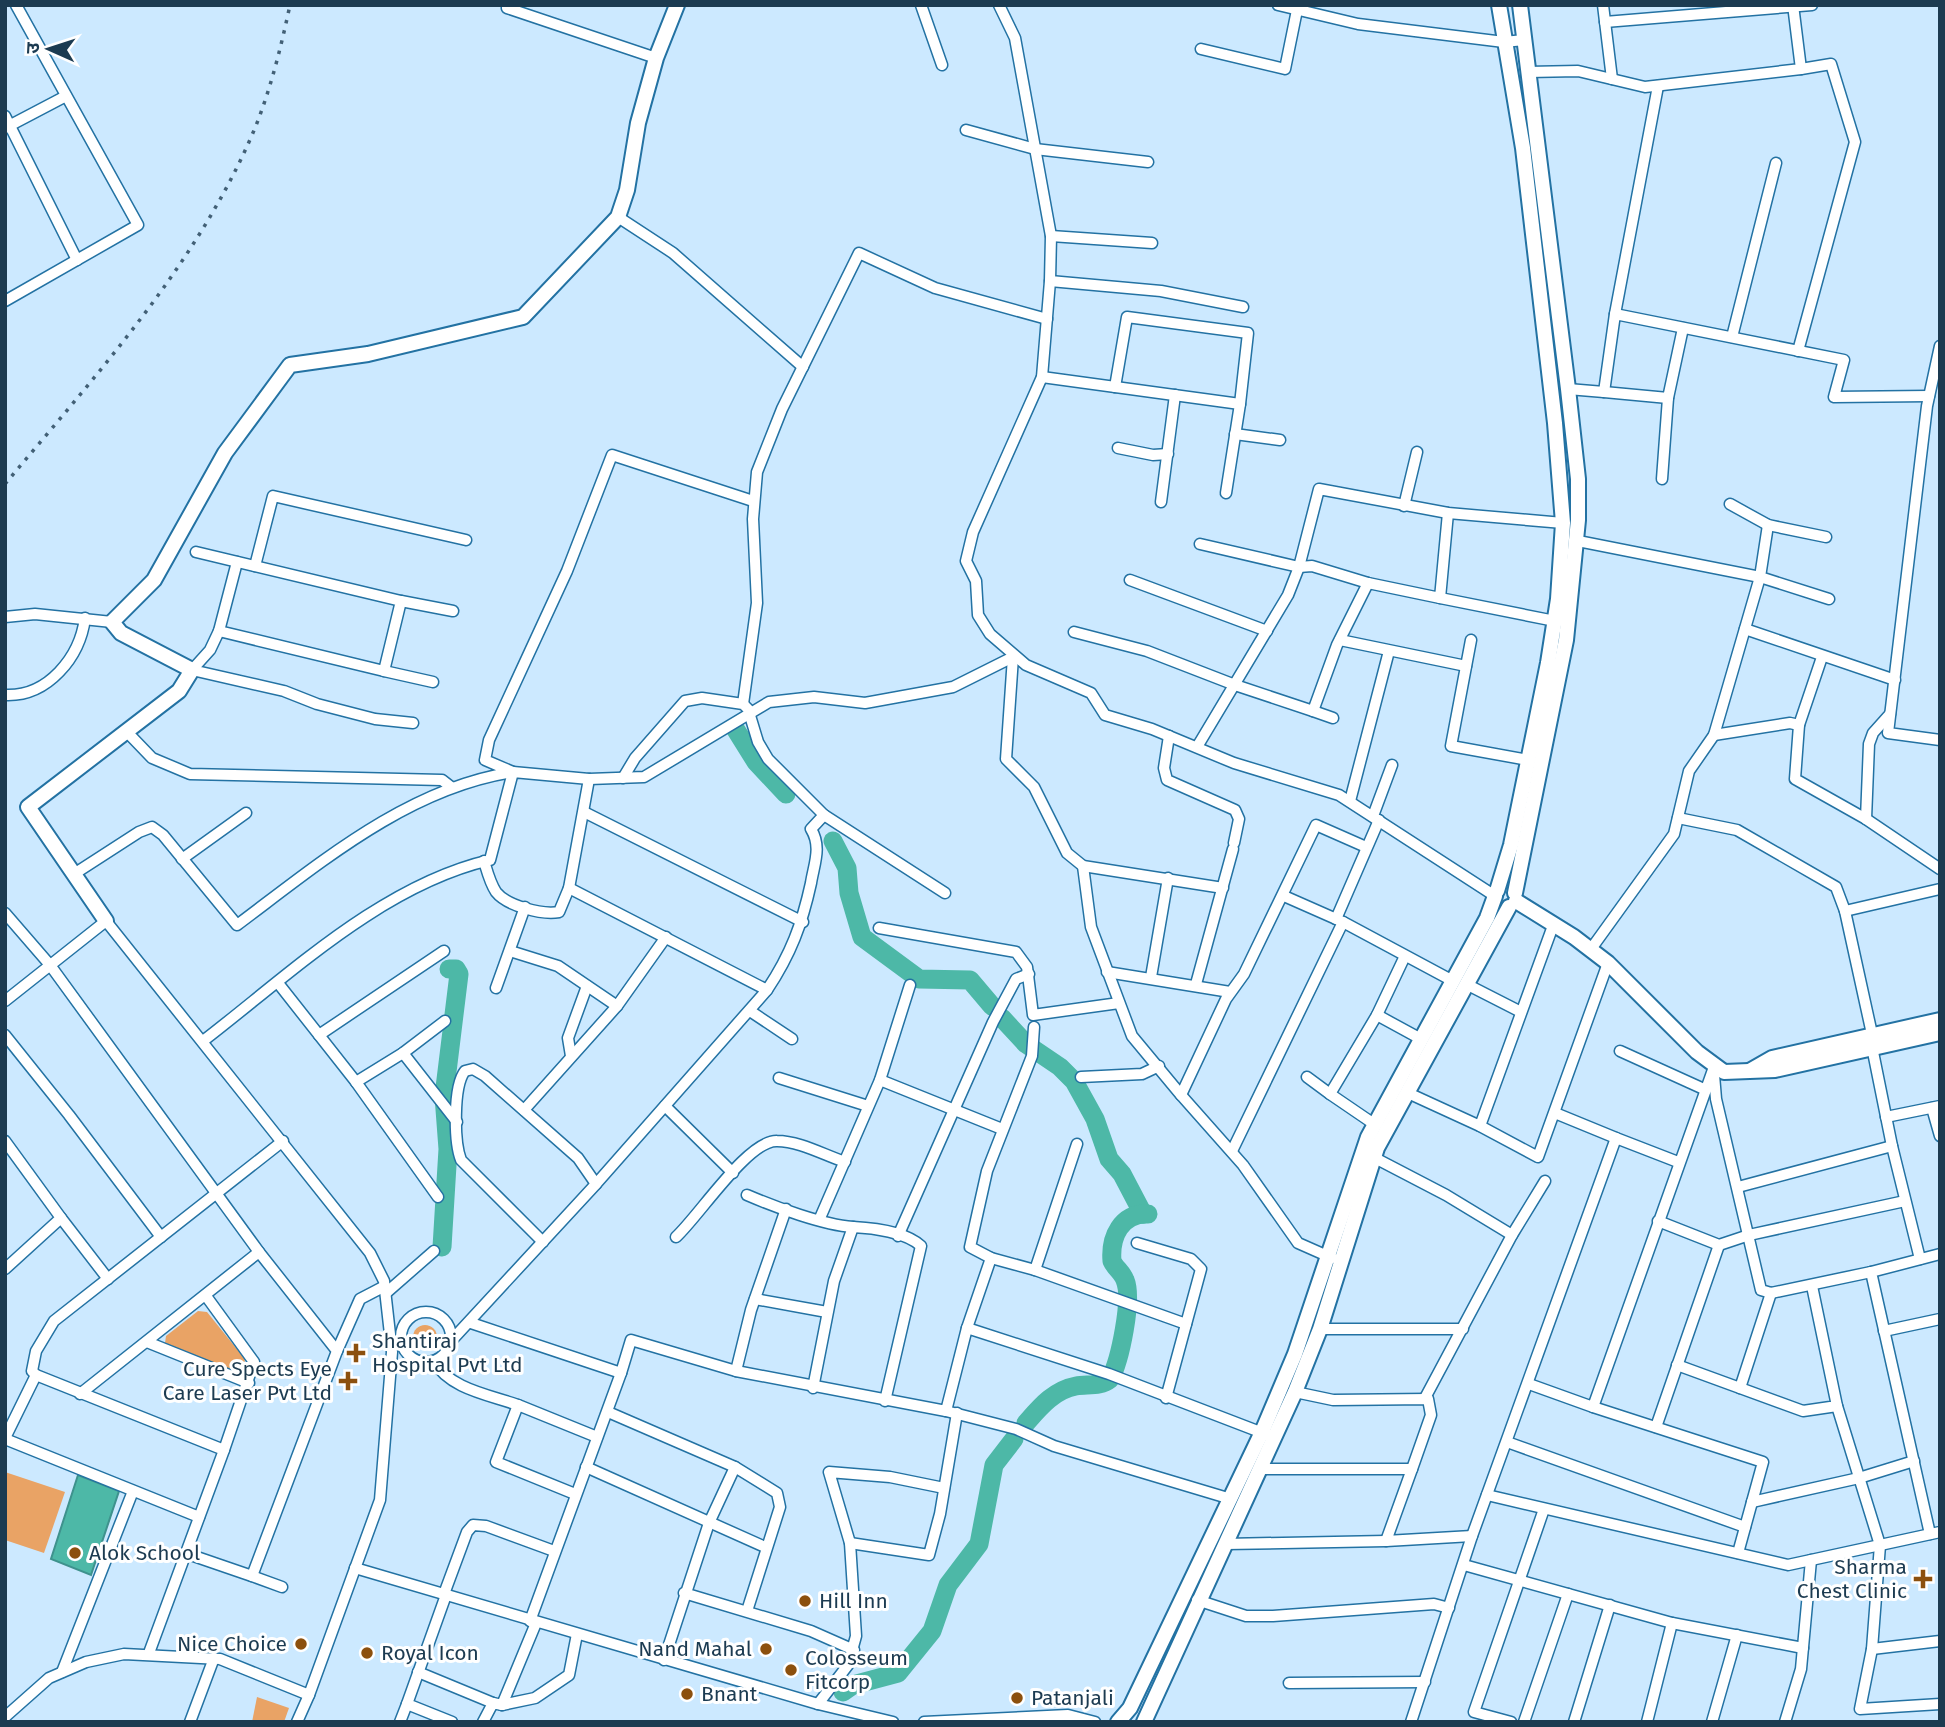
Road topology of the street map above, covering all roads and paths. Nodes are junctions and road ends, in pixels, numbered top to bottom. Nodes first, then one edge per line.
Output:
1 (16, 5) edge
2 (677, 5) edge
3 (921, 5) edge
4 (999, 5) edge
5 (1278, 5) edge
6 (1499, 5) edge
7 (1520, 5) edge
8 (1603, 5) edge
9 (1812, 5) edge
10 (1793, 6) edge
11 (507, 8) dead end
12 (1297, 10) junction
13 (1605, 22) junction
14 (1524, 40) junction
15 (1504, 42) junction
16 (1201, 49) dead end
17 (656, 58) junction
18 (942, 65) dead end
19 (1801, 69) junction
20 (1528, 72) junction
21 (1612, 79) junction
22 (1658, 86) junction
23 (66, 96) junction
24 (7, 123) edge
25 (966, 130) dead end
26 (1035, 149) junction
27 (1148, 162) dead end
28 (1776, 163) dead end
29 (618, 217) junction
30 (1051, 236) junction
31 (1152, 243) dead end
32 (77, 260) junction
33 (1050, 281) junction
34 (5, 301) edge
35 (1243, 307) dead end
36 (1615, 314) junction
37 (1047, 319) junction
38 (1683, 328) junction
39 (1732, 337) junction
40 (1940, 346) edge
41 (1798, 351) junction
42 (803, 367) junction
43 (1042, 377) junction
44 (1115, 387) junction
45 (1568, 388) junction
46 (1604, 392) junction
47 (1175, 395) junction
48 (1929, 396) junction
49 (1668, 398) junction
50 (1240, 404) junction
51 (1235, 434) junction
52 (1280, 440) dead end
53 (1118, 448) dead end
54 (1417, 452) dead end
55 (1168, 454) junction
56 (1662, 479) dead end
57 (1226, 493) dead end
58 (754, 501) junction
59 (1161, 502) dead end
60 (1730, 504) dead end
61 (1404, 506) junction
62 (1448, 513) junction
63 (1563, 523) junction
64 (1768, 525) junction
65 (1826, 537) dead end
66 (466, 540) dead end
67 (1578, 541) junction
68 (1200, 544) dead end
69 (196, 552) dead end
70 (237, 562) junction
71 (255, 566) junction
72 (1299, 567) junction
73 (1760, 577) junction
74 (1130, 580) dead end
75 (1368, 583) junction
76 (1440, 598) junction
77 (1829, 599) dead end
78 (401, 601) junction
79 (453, 611) dead end
80 (5, 617) edge
81 (85, 618) junction
82 (1555, 621) junction
83 (112, 622) junction
84 (1745, 629) junction
85 (219, 631) junction
86 (1267, 631) junction
87 (1074, 632) dead end
88 (1339, 640) junction
89 (1471, 640) dead end
90 (1389, 651) junction
91 (1013, 657) junction
92 (1822, 657) junction
93 (1466, 666) junction
94 (192, 670) junction
95 (384, 671) junction
96 (1895, 681) junction
97 (433, 682) dead end
98 (1235, 685) junction
99 (5, 695) edge
100 (743, 704) junction
101 (1313, 711) junction
102 (750, 713) junction
103 (1891, 713) junction
104 (1333, 718) dead end
105 (413, 723) dead end
106 (1799, 726) junction
107 (127, 732) junction
108 (1714, 735) junction
109 (1169, 736) junction
110 (1940, 740) edge
111 (1197, 747) junction
112 (1528, 760) junction
113 (1392, 765) dead end
114 (513, 772) junction
115 (623, 778) junction
116 (589, 779) junction
117 (451, 787) junction
118 (1350, 801) junction
119 (584, 812) junction
120 (246, 813) dead end
121 (824, 815) junction
122 (1376, 818) junction
123 (1678, 818) junction
124 (1866, 819) junction
125 (1366, 847) junction
126 (182, 859) junction
127 (484, 861) junction
128 (1083, 866) junction
129 (1940, 869) edge
130 (74, 874) junction
131 (1168, 878) junction
132 (569, 888) junction
133 (1223, 888) junction
134 (1940, 889) edge
135 (945, 893) dead end
136 (1496, 893) junction
137 (1284, 895) junction
138 (1513, 901) junction
139 (525, 907) junction
140 (1845, 911) junction
141 (5, 912) edge
142 (1339, 920) junction
143 (106, 921) junction
144 (803, 922) junction
145 (1554, 923) junction
146 (879, 928) dead end
147 (666, 937) junction
148 (1591, 949) junction
149 (444, 951) dead end
150 (510, 951) junction
151 (1405, 957) junction
152 (1608, 963) junction
153 (50, 965) junction
154 (1107, 972) junction
155 (1029, 974) junction
156 (1151, 977) junction
157 (1453, 981) junction
158 (278, 983) junction
159 (1196, 984) junction
160 (910, 985) dead end
161 (1468, 985) junction
162 (587, 986) junction
163 (496, 988) dead end
164 (767, 990) junction
165 (1230, 992) junction
166 (5, 1001) edge
167 (1119, 1003) junction
168 (617, 1006) junction
169 (750, 1011) junction
170 (1521, 1012) junction
171 (1377, 1015) junction
172 (1940, 1020) edge
173 (445, 1021) dead end
174 (1034, 1027) dead end
175 (1940, 1033) edge
176 (5, 1035) edge
177 (319, 1035) junction
178 (792, 1039) dead end
179 (1421, 1040) junction
180 (204, 1041) junction
181 (1872, 1041) junction
182 (1620, 1051) dead end
183 (403, 1053) junction
184 (570, 1056) junction
185 (1159, 1066) junction
186 (1714, 1067) junction
187 (1081, 1077) dead end
188 (1307, 1077) dead end
189 (779, 1078) dead end
190 (880, 1080) junction
191 (356, 1082) junction
192 (1706, 1090) junction
193 (1408, 1093) junction
194 (1330, 1094) junction
195 (1181, 1095) junction
196 (665, 1106) junction
197 (868, 1106) junction
198 (955, 1107) junction
199 (1936, 1107) edge
200 (524, 1110) junction
201 (1555, 1113) junction
202 (1886, 1116) junction
203 (457, 1122) junction
204 (1374, 1124) junction
205 (1480, 1126) junction
206 (1002, 1129) junction
207 (1940, 1136) edge
208 (1616, 1138) junction
209 (5, 1141) edge
210 (283, 1141) junction
211 (1077, 1144) dead end
212 (1892, 1146) junction
213 (1232, 1151) junction
214 (1373, 1157) junction
215 (845, 1162) junction
216 (1678, 1162) junction
217 (733, 1172) junction
218 (1545, 1181) dead end
219 (596, 1184) junction
220 (1738, 1187) junction
221 (216, 1195) junction
222 (747, 1195) dead end
223 (438, 1197) dead end
224 (1905, 1201) junction
225 (786, 1209) junction
226 (61, 1218) junction
227 (820, 1218) junction
228 (1658, 1222) junction
229 (853, 1227) junction
230 (1512, 1235) junction
231 (1749, 1235) junction
232 (898, 1236) junction
233 (161, 1237) junction
234 (676, 1237) dead end
235 (543, 1242) junction
236 (1137, 1243) dead end
237 (1718, 1245) junction
238 (434, 1251) dead end
239 (259, 1252) junction
240 (1940, 1254) edge
241 (991, 1258) junction
242 (1334, 1259) junction
243 (1920, 1259) junction
244 (5, 1269) edge
245 (1035, 1270) junction
246 (1871, 1272) junction
247 (108, 1279) junction
248 (1812, 1286) junction
249 (385, 1290) junction
250 (1771, 1293) junction
251 (206, 1296) junction
252 (755, 1299) junction
253 (827, 1312) junction
254 (1940, 1319) edge
255 (471, 1323) junction
256 (1185, 1324) junction
257 (967, 1328) junction
258 (1320, 1329) junction
259 (1463, 1329) junction
260 (1885, 1331) junction
261 (451, 1341) junction
262 (147, 1342) junction
263 (404, 1347) junction
264 (337, 1351) junction
265 (391, 1352) junction
266 (434, 1361) junction
267 (1678, 1365) junction
268 (736, 1371) junction
269 (621, 1373) junction
270 (36, 1375) junction
271 (249, 1383) junction
272 (1529, 1384) junction
273 (813, 1388) junction
274 (1740, 1388) junction
275 (1295, 1392) junction
276 (80, 1394) junction
277 (1166, 1398) junction
278 (1425, 1398) junction
279 (885, 1401) junction
280 (518, 1405) junction
281 (1837, 1406) junction
282 (1593, 1407) junction
283 (946, 1411) junction
284 (608, 1412) junction
285 (957, 1413) junction
286 (1656, 1427) junction
287 (1268, 1435) junction
288 (597, 1437) junction
289 (5, 1439) edge
290 (1507, 1442) junction
291 (224, 1450) junction
292 (1914, 1461) junction
293 (735, 1466) junction
294 (586, 1467) junction
295 (1261, 1469) junction
296 (1412, 1469) junction
297 (1859, 1478) junction
298 (944, 1488) junction
299 (133, 1491) junction
300 (575, 1494) junction
301 (1487, 1495) junction
302 (1231, 1499) junction
303 (1752, 1502) junction
304 (1544, 1509) junction
305 (199, 1517) junction
306 (709, 1522) junction
307 (1745, 1527) junction
308 (1935, 1533) edge
309 (1472, 1536) junction
310 (1387, 1541) junction
311 (850, 1543) junction
312 (1225, 1544) junction
313 (1880, 1545) junction
314 (765, 1547) junction
315 (554, 1551) junction
316 (185, 1553) junction
317 (1738, 1553) junction
318 (1811, 1560) junction
319 (1464, 1565) junction
320 (355, 1568) junction
321 (252, 1576) junction
322 (1518, 1580) junction
323 (282, 1587) dead end
324 (684, 1593) junction
325 (1568, 1594) junction
326 (445, 1595) junction
327 (1197, 1600) junction
328 (1610, 1605) junction
329 (1449, 1608) junction
330 (747, 1611) junction
331 (533, 1622) junction
332 (1672, 1623) junction
333 (577, 1634) junction
334 (1737, 1635) junction
335 (1940, 1641) edge
336 (1803, 1648) junction
337 (1872, 1649) junction
338 (854, 1650) junction
339 (149, 1654) junction
340 (214, 1658) junction
341 (664, 1660) junction
342 (62, 1672) junction
343 (418, 1672) junction
344 (1425, 1682) junction
345 (1289, 1683) dead end
346 (309, 1695) junction
347 (407, 1704) junction
348 (498, 1704) junction
349 (818, 1704) junction
350 (1940, 1704) edge
351 (1860, 1709) junction
352 (5, 1717) edge
353 (1472, 1717) edge
354 (190, 1722) edge
355 (297, 1722) edge
356 (304, 1722) edge
357 (400, 1722) edge
358 (452, 1722) edge
359 (483, 1722) edge
360 (893, 1722) edge
361 (924, 1722) edge
362 (1095, 1722) edge
363 (1118, 1722) edge
364 (1144, 1722) edge
365 (1411, 1722) edge
366 (1511, 1722) edge
367 (1524, 1722) edge
368 (1574, 1722) edge
369 (1647, 1722) edge
370 (1712, 1722) edge
371 (1785, 1722) edge
372 (1856, 1722) edge

1 - 23 street
2 - 17 street
3 - 18 street
4 - 26 street
5 - 12 street
6 - 15 street
7 - 14 street
8 - 13 street
9 - 10 street
10 - 13 street
10 - 19 street
11 - 17 street
12 - 15 street
12 - 16 street
13 - 21 street
14 - 15 street
14 - 20 street
15 - 63 street
17 - 29 street
19 - 22 street
19 - 41 street
20 - 21 street
20 - 45 street
21 - 22 street
22 - 36 street
23 - 24 street
23 - 32 street
24 - 32 street
25 - 26 street
26 - 27 street
26 - 30 street
28 - 39 street
29 - 42 street
29 - 83 street
30 - 31 street
30 - 33 street
32 - 34 street
33 - 35 street
33 - 37 street
36 - 38 street
36 - 46 street
37 - 42 street
37 - 43 street
38 - 39 street
38 - 49 street
39 - 41 street
40 - 48 street
41 - 48 street
42 - 58 street
43 - 44 street
43 - 91 street
44 - 47 street
44 - 50 street
45 - 46 street
45 - 67 street
46 - 49 street
47 - 50 street
47 - 55 street
48 - 96 street
49 - 56 street
50 - 51 street
51 - 52 street
51 - 57 street
53 - 55 street
54 - 61 street
55 - 59 street
58 - 100 street
58 - 114 street
60 - 64 street
61 - 62 street
61 - 72 street
62 - 63 street
62 - 76 street
63 - 82 street
64 - 65 street
64 - 73 street
66 - 71 street
67 - 73 street
67 - 138 street
68 - 72 street
69 - 70 street
70 - 71 street
70 - 85 street
71 - 78 street
72 - 75 street
72 - 86 street
73 - 77 street
73 - 84 street
74 - 86 street
75 - 76 street
75 - 88 street
76 - 82 street
78 - 79 street
78 - 95 street
80 - 81 street
81 - 83 street
81 - 99 street
82 - 112 street
83 - 94 street
84 - 92 street
84 - 108 street
85 - 94 street
85 - 95 street
86 - 98 street
87 - 98 street
88 - 90 street
88 - 101 street
89 - 93 street
90 - 93 street
90 - 118 street
91 - 102 street
91 - 109 street
91 - 128 street
92 - 96 street
92 - 106 street
93 - 112 street
94 - 105 street
94 - 107 street
95 - 97 street
96 - 103 street
98 - 101 street
98 - 111 street
100 - 102 street
100 - 115 street
101 - 104 street
102 - 115 street
102 - 121 street
103 - 110 street
103 - 124 street
106 - 108 street
106 - 124 street
107 - 117 street
107 - 130 street
108 - 123 street
109 - 111 street
109 - 133 street
111 - 118 street
112 - 136 street
113 - 122 street
114 - 116 street
114 - 117 street
114 - 127 street
115 - 116 street
116 - 119 street
117 - 126 street
118 - 122 street
119 - 132 street
119 - 144 street
120 - 126 street
121 - 135 street
121 - 144 street
122 - 125 street
122 - 136 street
123 - 140 street
123 - 148 street
124 - 129 street
125 - 137 street
125 - 142 street
126 - 130 street
127 - 139 street
127 - 158 street
128 - 131 street
128 - 154 street
130 - 143 street
131 - 133 street
131 - 156 street
132 - 139 street
132 - 147 street
133 - 159 street
134 - 140 street
136 - 138 street
136 - 157 street
137 - 142 street
137 - 165 street
138 - 145 street
138 - 161 street
139 - 150 street
140 - 181 street
141 - 153 street
142 - 151 street
142 - 213 street
143 - 153 street
143 - 180 street
144 - 164 street
145 - 148 street
145 - 170 street
146 - 155 street
147 - 164 street
147 - 168 street
148 - 152 street
149 - 177 street
150 - 162 street
150 - 163 street
151 - 157 street
151 - 171 street
152 - 186 street
152 - 201 street
153 - 166 street
153 - 221 street
154 - 156 street
154 - 167 street
155 - 167 street
155 - 198 street
156 - 159 street
157 - 179 street
158 - 177 street
158 - 180 street
159 - 165 street
160 - 190 street
161 - 170 street
161 - 193 street
162 - 168 street
162 - 184 street
164 - 169 street
165 - 195 street
167 - 185 street
168 - 184 street
169 - 178 street
169 - 196 street
170 - 205 street
171 - 179 street
171 - 194 street
172 - 181 street
173 - 183 street
174 - 206 street
175 - 181 street
176 - 233 street
177 - 191 street
179 - 204 street
180 - 210 street
181 - 186 street
181 - 202 street
182 - 192 street
183 - 191 street
183 - 203 street
184 - 200 street
185 - 187 street
185 - 195 street
186 - 192 street
186 - 220 street
188 - 194 street
189 - 197 street
190 - 197 street
190 - 198 street
191 - 223 street
192 - 216 street
193 - 205 street
193 - 214 street
194 - 204 street
195 - 213 street
196 - 217 street
196 - 219 street
197 - 215 street
198 - 206 street
198 - 232 street
199 - 202 street
199 - 207 street
200 - 203 street
200 - 219 street
201 - 205 street
201 - 208 street
202 - 212 street
203 - 235 street
204 - 242 street
206 - 241 street
208 - 216 street
208 - 272 street
209 - 226 street
210 - 221 street
210 - 249 street
211 - 245 street
212 - 220 street
212 - 224 street
213 - 242 street
214 - 230 street
214 - 242 street
215 - 217 street
215 - 227 street
216 - 228 street
217 - 234 street
218 - 230 street
219 - 235 street
220 - 231 street
221 - 233 street
221 - 239 street
222 - 225 street
224 - 231 street
224 - 243 street
225 - 227 street
225 - 252 street
226 - 244 street
226 - 247 street
227 - 229 street
228 - 237 street
228 - 282 street
229 - 232 street
229 - 253 street
230 - 259 street
231 - 237 street
231 - 250 street
232 - 279 street
233 - 247 street
235 - 255 street
236 - 256 street
237 - 267 street
238 - 249 street
239 - 251 street
239 - 264 street
240 - 243 street
241 - 245 street
241 - 257 street
242 - 258 street
242 - 287 street
243 - 246 street
245 - 256 street
246 - 248 street
246 - 260 street
247 - 270 street
248 - 250 street
248 - 281 street
249 - 264 street
249 - 265 street
250 - 274 street
251 - 262 street
251 - 271 street
252 - 253 street
252 - 268 street
253 - 273 street
254 - 260 street
255 - 261 street
255 - 269 street
256 - 277 street
257 - 277 street
257 - 283 street
258 - 259 street
258 - 275 street
259 - 278 street
260 - 292 street
261 - 263 street
261 - 266 street
262 - 271 street
262 - 276 street
263 - 265 street
263 - 266 street
264 - 321 street
265 - 320 street
266 - 280 street
267 - 274 street
267 - 286 street
268 - 269 street
268 - 273 street
269 - 284 street
270 - 276 street
270 - 289 street
271 - 291 street
272 - 282 street
272 - 290 street
273 - 279 street
274 - 281 street
275 - 278 street
275 - 287 street
276 - 291 street
277 - 287 street
278 - 296 street
279 - 283 street
280 - 288 street
280 - 300 street
281 - 297 street
282 - 286 street
283 - 285 street
284 - 288 street
284 - 293 street
285 - 298 street
285 - 302 street
286 - 303 street
287 - 295 street
287 - 302 street
288 - 294 street
289 - 299 street
290 - 301 street
290 - 307 street
291 - 305 street
292 - 297 street
292 - 308 street
293 - 306 street
293 - 314 street
294 - 300 street
294 - 306 street
295 - 296 street
295 - 312 street
296 - 310 street
297 - 303 street
297 - 313 street
298 - 311 street
298 - 311 street
299 - 305 street
299 - 342 street
300 - 315 street
301 - 304 street
301 - 309 street
302 - 363 street
303 - 307 street
304 - 317 street
304 - 322 street
305 - 316 street
306 - 314 street
306 - 324 street
307 - 317 street
308 - 313 street
309 - 310 street
309 - 319 street
310 - 312 street
311 - 338 street
312 - 327 street
313 - 318 street
313 - 337 street
314 - 330 street
315 - 326 street
315 - 331 street
316 - 321 street
316 - 339 street
317 - 318 street
318 - 336 street
319 - 322 street
319 - 329 street
320 - 326 street
320 - 346 street
321 - 323 street
322 - 325 street
322 - 353 street
324 - 330 street
324 - 341 street
325 - 328 street
325 - 367 street
326 - 331 street
326 - 343 street
327 - 329 street
327 - 364 street
328 - 332 street
328 - 368 street
329 - 344 street
330 - 338 street
331 - 333 street
331 - 348 street
332 - 334 street
332 - 369 street
333 - 341 street
333 - 348 street
334 - 336 street
334 - 370 street
335 - 337 street
336 - 371 street
337 - 351 street
338 - 349 street
339 - 340 street
339 - 342 street
340 - 346 street
340 - 354 street
341 - 349 street
342 - 352 street
343 - 347 street
343 - 348 street
344 - 345 street
344 - 365 street
346 - 355 street
346 - 356 street
347 - 357 street
347 - 358 street
348 - 359 street
349 - 360 street
350 - 351 street
351 - 372 street
353 - 366 street
361 - 362 street

